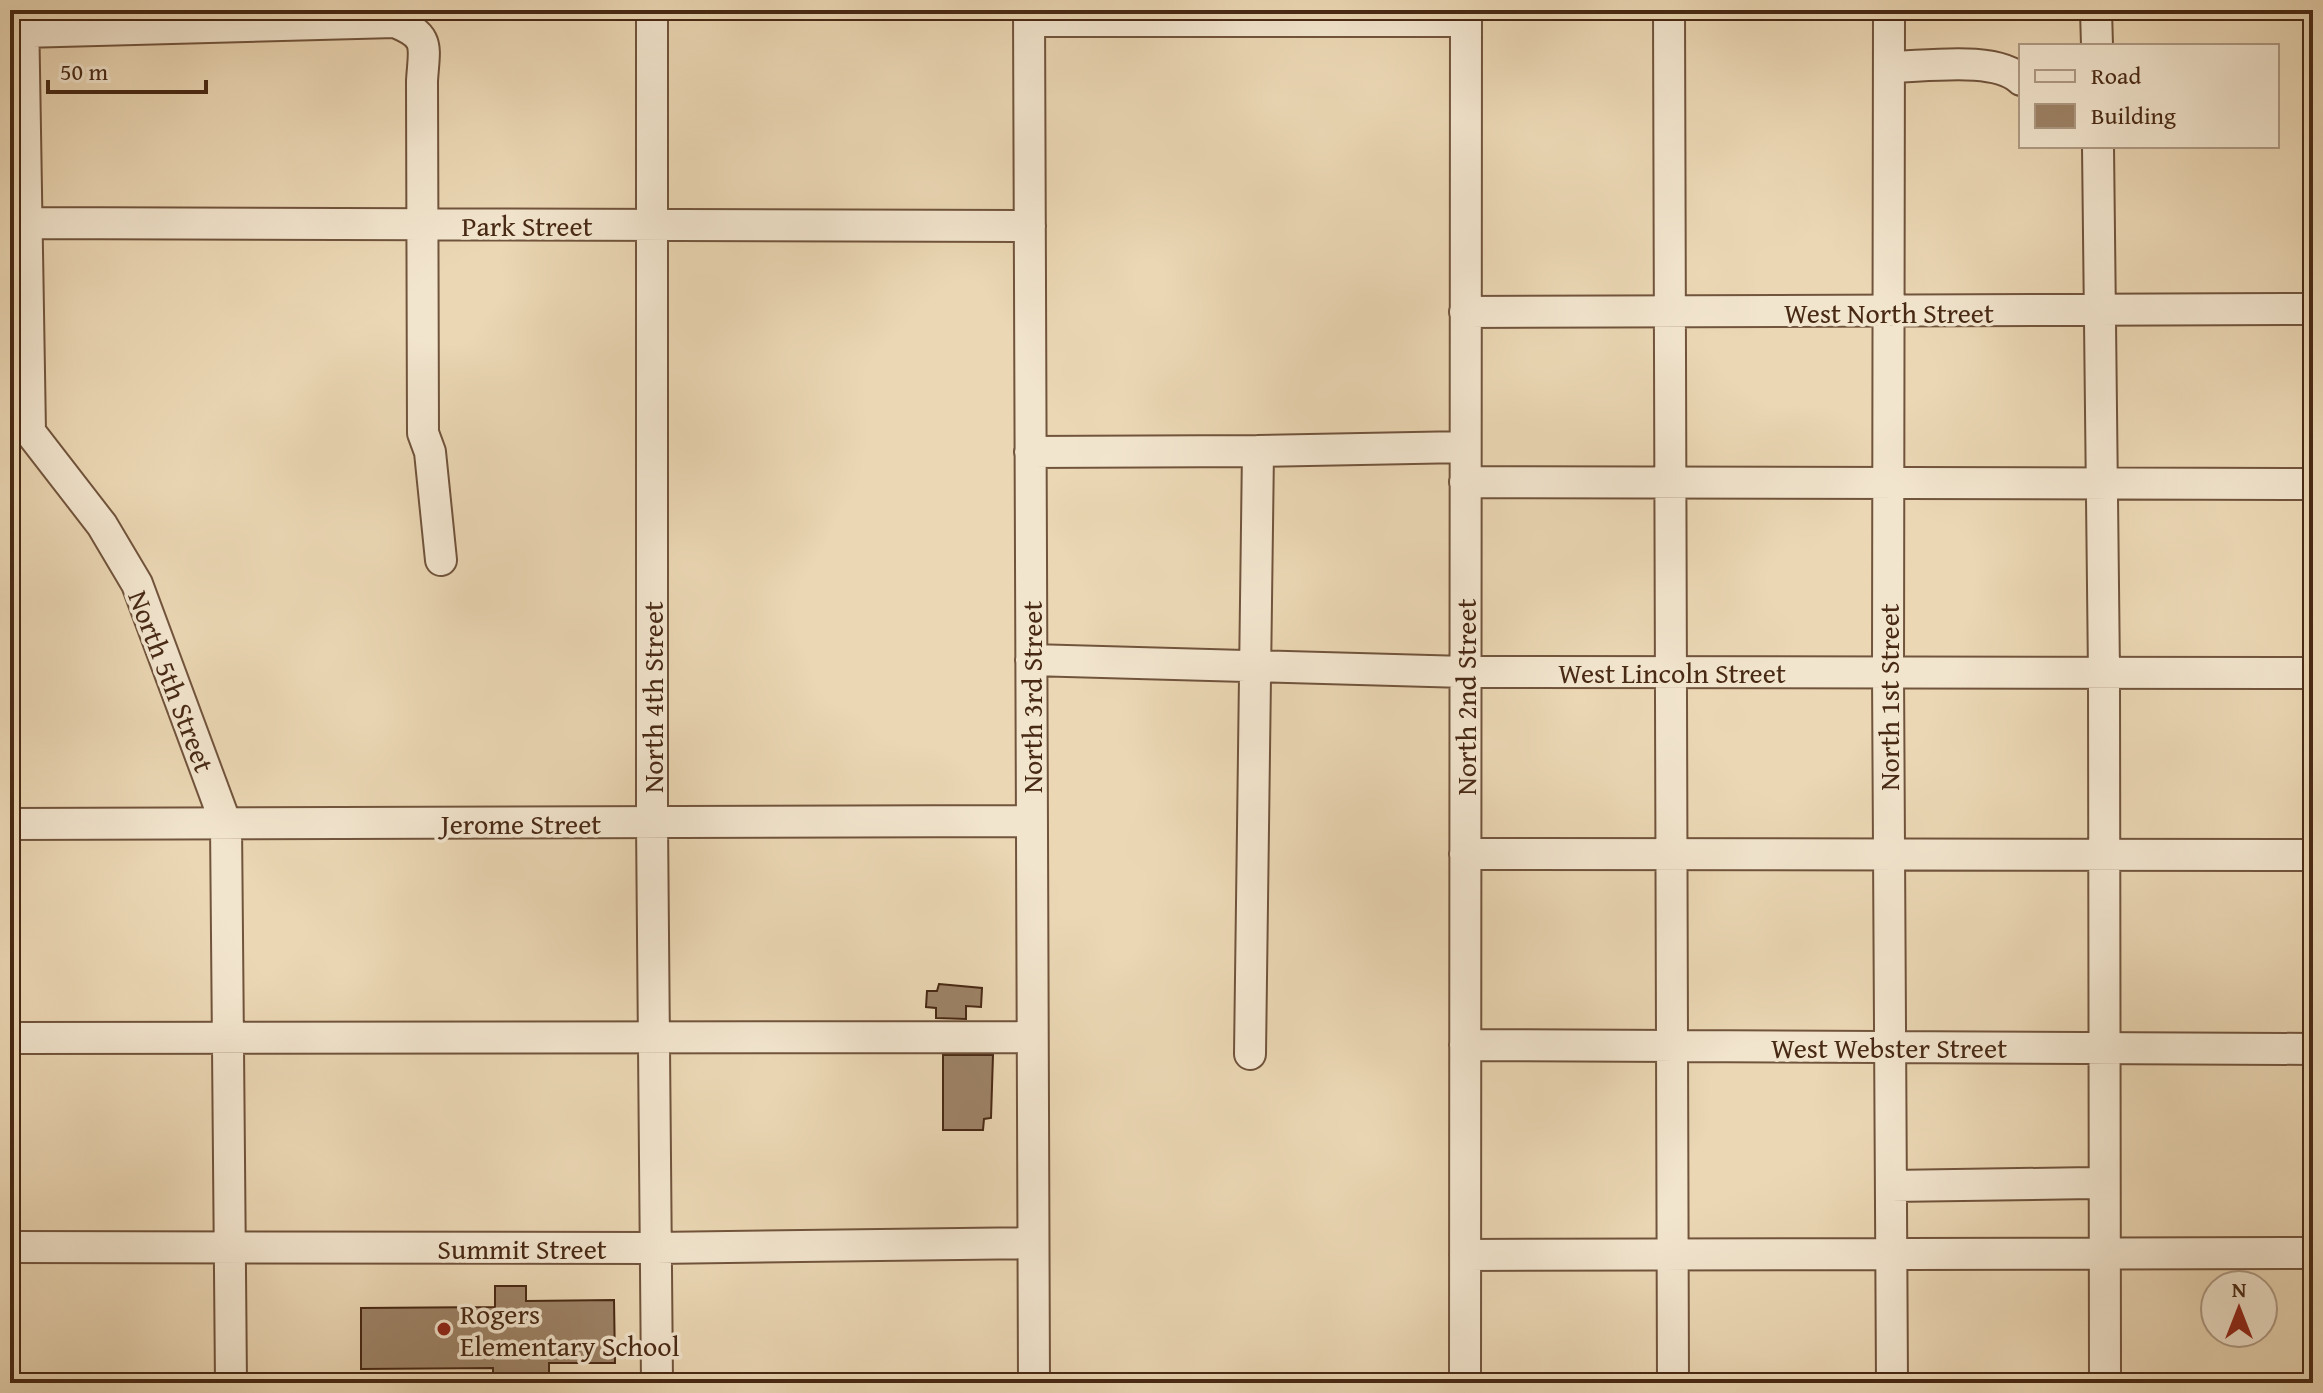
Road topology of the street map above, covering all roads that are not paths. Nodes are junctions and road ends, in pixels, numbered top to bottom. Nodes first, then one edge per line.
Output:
1 (652, 10) edge
2 (1669, 10) edge
3 (1889, 10) edge
4 (2096, 10) edge
5 (1029, 16) edge
6 (1466, 16) edge
7 (23, 21) edge
8 (2097, 44) edge
9 (1889, 67) junction
10 (2019, 78) edge
11 (2098, 148) edge
12 (25, 223) junction
13 (422, 225) junction
14 (650, 226) junction
15 (1030, 226) junction
16 (2313, 309) edge
17 (2100, 311) junction
18 (1465, 312) junction
19 (1671, 312) junction
20 (1890, 312) junction
21 (20, 432) edge
22 (1465, 447) junction
23 (1258, 451) junction
24 (1030, 452) junction
25 (1465, 482) junction
26 (1671, 482) junction
27 (1889, 483) junction
28 (2102, 483) junction
29 (2313, 484) edge
30 (441, 560) dead end
31 (1031, 660) junction
32 (1253, 666) junction
33 (1465, 672) junction
34 (1672, 672) junction
35 (1888, 672) junction
36 (2104, 673) junction
37 (2313, 673) edge
38 (1032, 821) junction
39 (652, 822) junction
40 (10, 824) edge
41 (226, 824) junction
42 (1465, 854) junction
43 (1671, 854) junction
44 (1889, 854) junction
45 (2104, 854) junction
46 (2313, 855) edge
47 (1032, 1037) junction
48 (10, 1038) edge
49 (229, 1038) junction
50 (656, 1038) junction
51 (1465, 1045) junction
52 (1671, 1046) junction
53 (1890, 1047) junction
54 (2104, 1048) junction
55 (2313, 1049) edge
56 (1250, 1054) dead end
57 (2093, 1183) dead end
58 (1891, 1186) junction
59 (1033, 1243) junction
60 (10, 1247) edge
61 (231, 1247) junction
62 (656, 1248) junction
63 (2313, 1253) edge
64 (2105, 1254) junction
65 (1465, 1255) junction
66 (1672, 1255) junction
67 (1891, 1255) junction
68 (231, 1383) edge
69 (657, 1383) edge
70 (1034, 1383) edge
71 (1465, 1383) edge
72 (1673, 1383) edge
73 (1892, 1383) edge
74 (2105, 1383) edge

1 - 14 street, North 4th Street
2 - 19 street
3 - 9 street, North 1st Street
4 - 8 street
5 - 6 street
5 - 15 street, North 3rd Street
6 - 18 street, North 2nd Street
7 - 12 street, North 5th Street
7 - 13 street
9 - 10 street
9 - 20 street, North 1st Street
11 - 17 street
12 - 13 street, Park Street
12 - 21 street, North 5th Street
13 - 14 street, Park Street
13 - 30 street
14 - 15 street, Park Street
14 - 39 street, North 4th Street
15 - 24 street, North 3rd Street
16 - 17 street, West North Street
17 - 20 street, West North Street
17 - 28 street
18 - 19 street, West North Street
18 - 22 street, North 2nd Street
19 - 20 street, West North Street
19 - 26 street
20 - 27 street, North 1st Street
21 - 41 street, North 5th Street
22 - 23 street
22 - 25 street, North 2nd Street
23 - 24 street
23 - 32 street
24 - 31 street, North 3rd Street
25 - 26 street
25 - 33 street, North 2nd Street
26 - 27 street
26 - 34 street
27 - 28 street
27 - 35 street, North 1st Street
28 - 29 street
28 - 36 street
31 - 32 street, West Lincoln Street
31 - 38 street, North 3rd Street
32 - 33 street, West Lincoln Street
32 - 56 street
33 - 34 street, West Lincoln Street
33 - 42 street, North 2nd Street
34 - 35 street, West Lincoln Street
34 - 43 street
35 - 36 street, West Lincoln Street
35 - 44 street, North 1st Street
36 - 37 street, West Lincoln Street
36 - 45 street
38 - 39 street, Jerome Street
38 - 47 street, North 3rd Street
39 - 41 street, Jerome Street
39 - 50 street, North 4th Street
40 - 41 street, Jerome Street
41 - 49 street, North 5th Street
42 - 43 street
42 - 51 street, North 2nd Street
43 - 44 street
43 - 52 street
44 - 45 street
44 - 53 street, North 1st Street
45 - 46 street
45 - 54 street
47 - 50 street
47 - 59 street, North 3rd Street
48 - 49 street
49 - 50 street
49 - 61 street, North 5th Street
50 - 62 street, North 4th Street
51 - 52 street, West Webster Street
51 - 65 street, North 2nd Street
52 - 53 street, West Webster Street
52 - 66 street
53 - 54 street, West Webster Street
53 - 58 street, North 1st Street
54 - 55 street, West Webster Street
54 - 64 street
57 - 58 street
58 - 67 street, North 1st Street
59 - 62 street, Summit Street
59 - 70 street, North 3rd Street
60 - 61 street, Summit Street
61 - 62 street, Summit Street
61 - 68 street, North 5th Street
62 - 69 street, North 4th Street
63 - 64 street
64 - 67 street
64 - 74 street
65 - 66 street
65 - 71 street, North 2nd Street
66 - 67 street
66 - 72 street
67 - 73 street, North 1st Street

